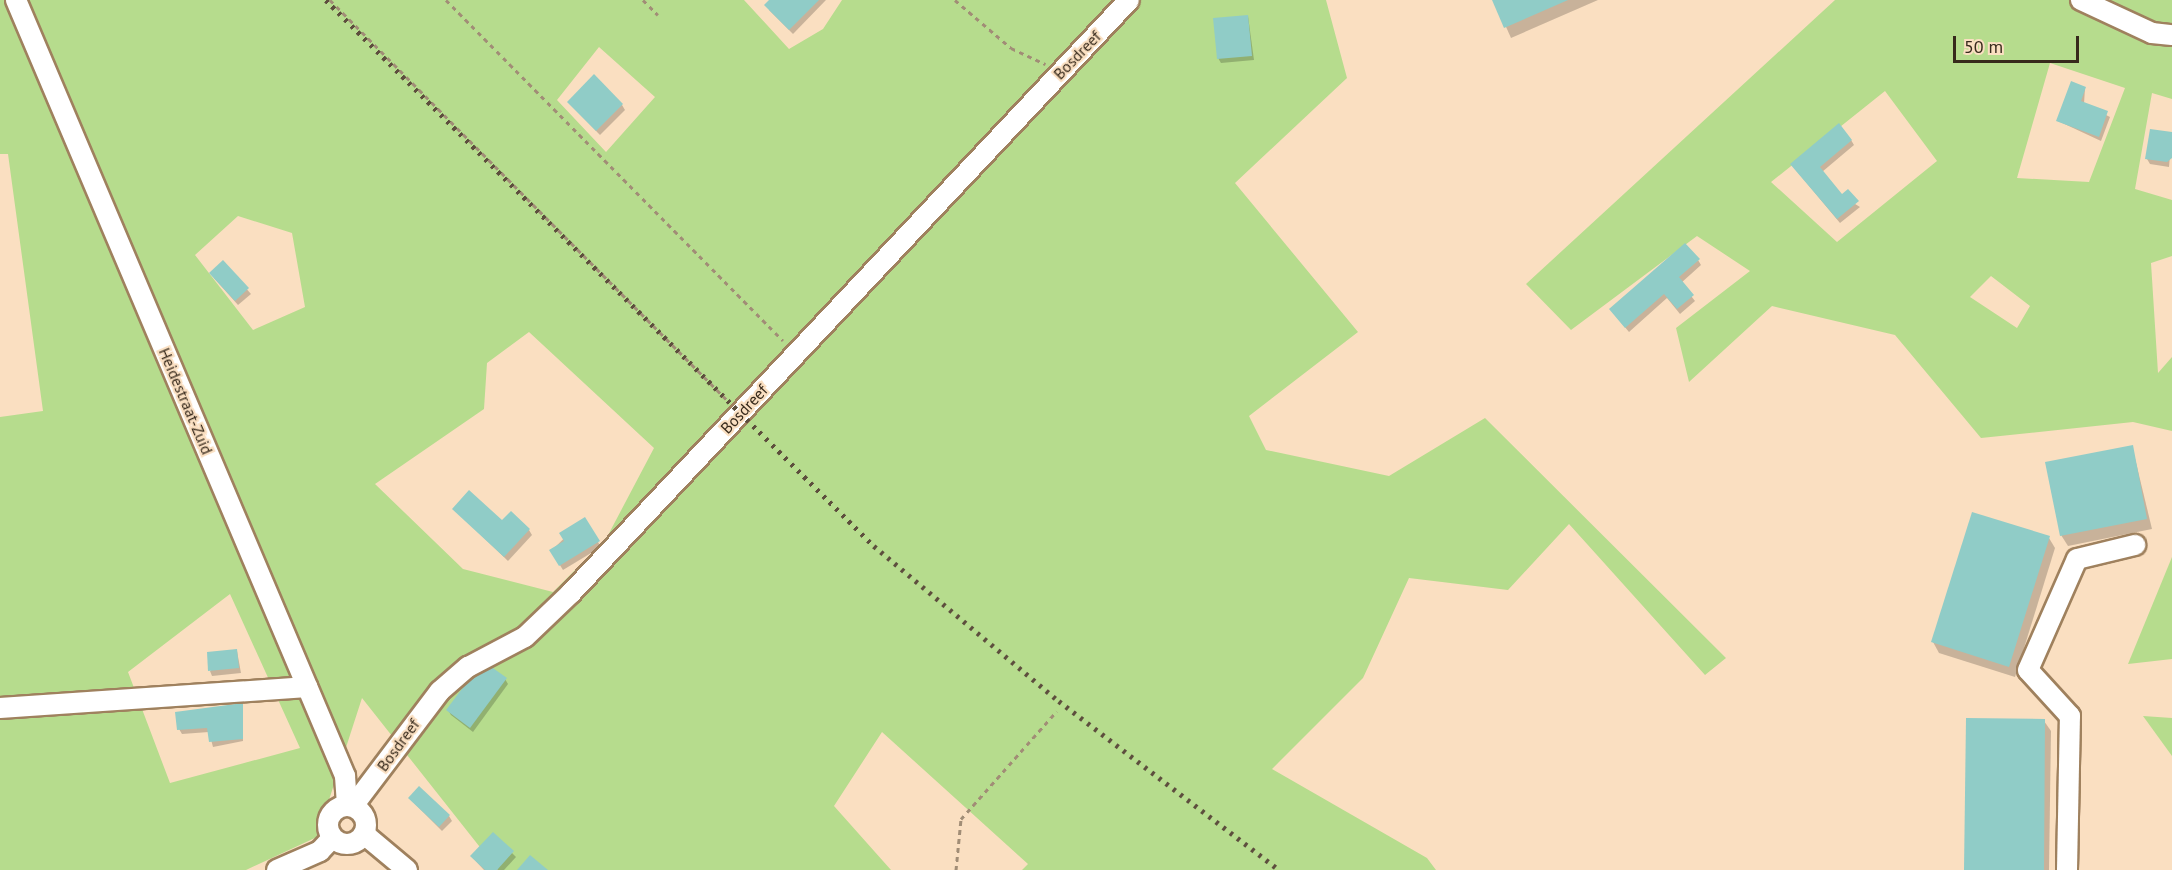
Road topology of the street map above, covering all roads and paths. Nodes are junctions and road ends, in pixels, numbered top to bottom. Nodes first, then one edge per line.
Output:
1 (16, 0) edge
2 (330, 0) edge
3 (446, 0) edge
4 (643, 0) edge
5 (955, 0) edge
6 (1129, 0) edge
7 (2080, 0) edge
8 (658, 15) dead end
9 (2172, 35) edge
10 (1061, 70) junction
11 (795, 353) junction
12 (740, 413) junction
13 (2135, 545) dead end
14 (307, 687) junction
15 (0, 708) edge
16 (1057, 711) dead end
17 (350, 806) junction
18 (364, 834) junction
19 (332, 838) junction
20 (277, 870) edge
21 (407, 870) edge
22 (956, 870) edge
23 (2067, 870) edge

1 - 14 street, Heidestraat-Zuid
2 - 12 path
3 - 11 path
4 - 8 path
5 - 10 path
6 - 10 street, Bosdreef
7 - 9 street
10 - 11 street, Bosdreef
11 - 12 street, Bosdreef
12 - 17 street, Bosdreef
13 - 23 street
14 - 15 street
14 - 17 street, Heidestraat-Zuid
16 - 22 path
17 - 18 street
17 - 19 street
18 - 19 street
18 - 21 street
19 - 20 street

